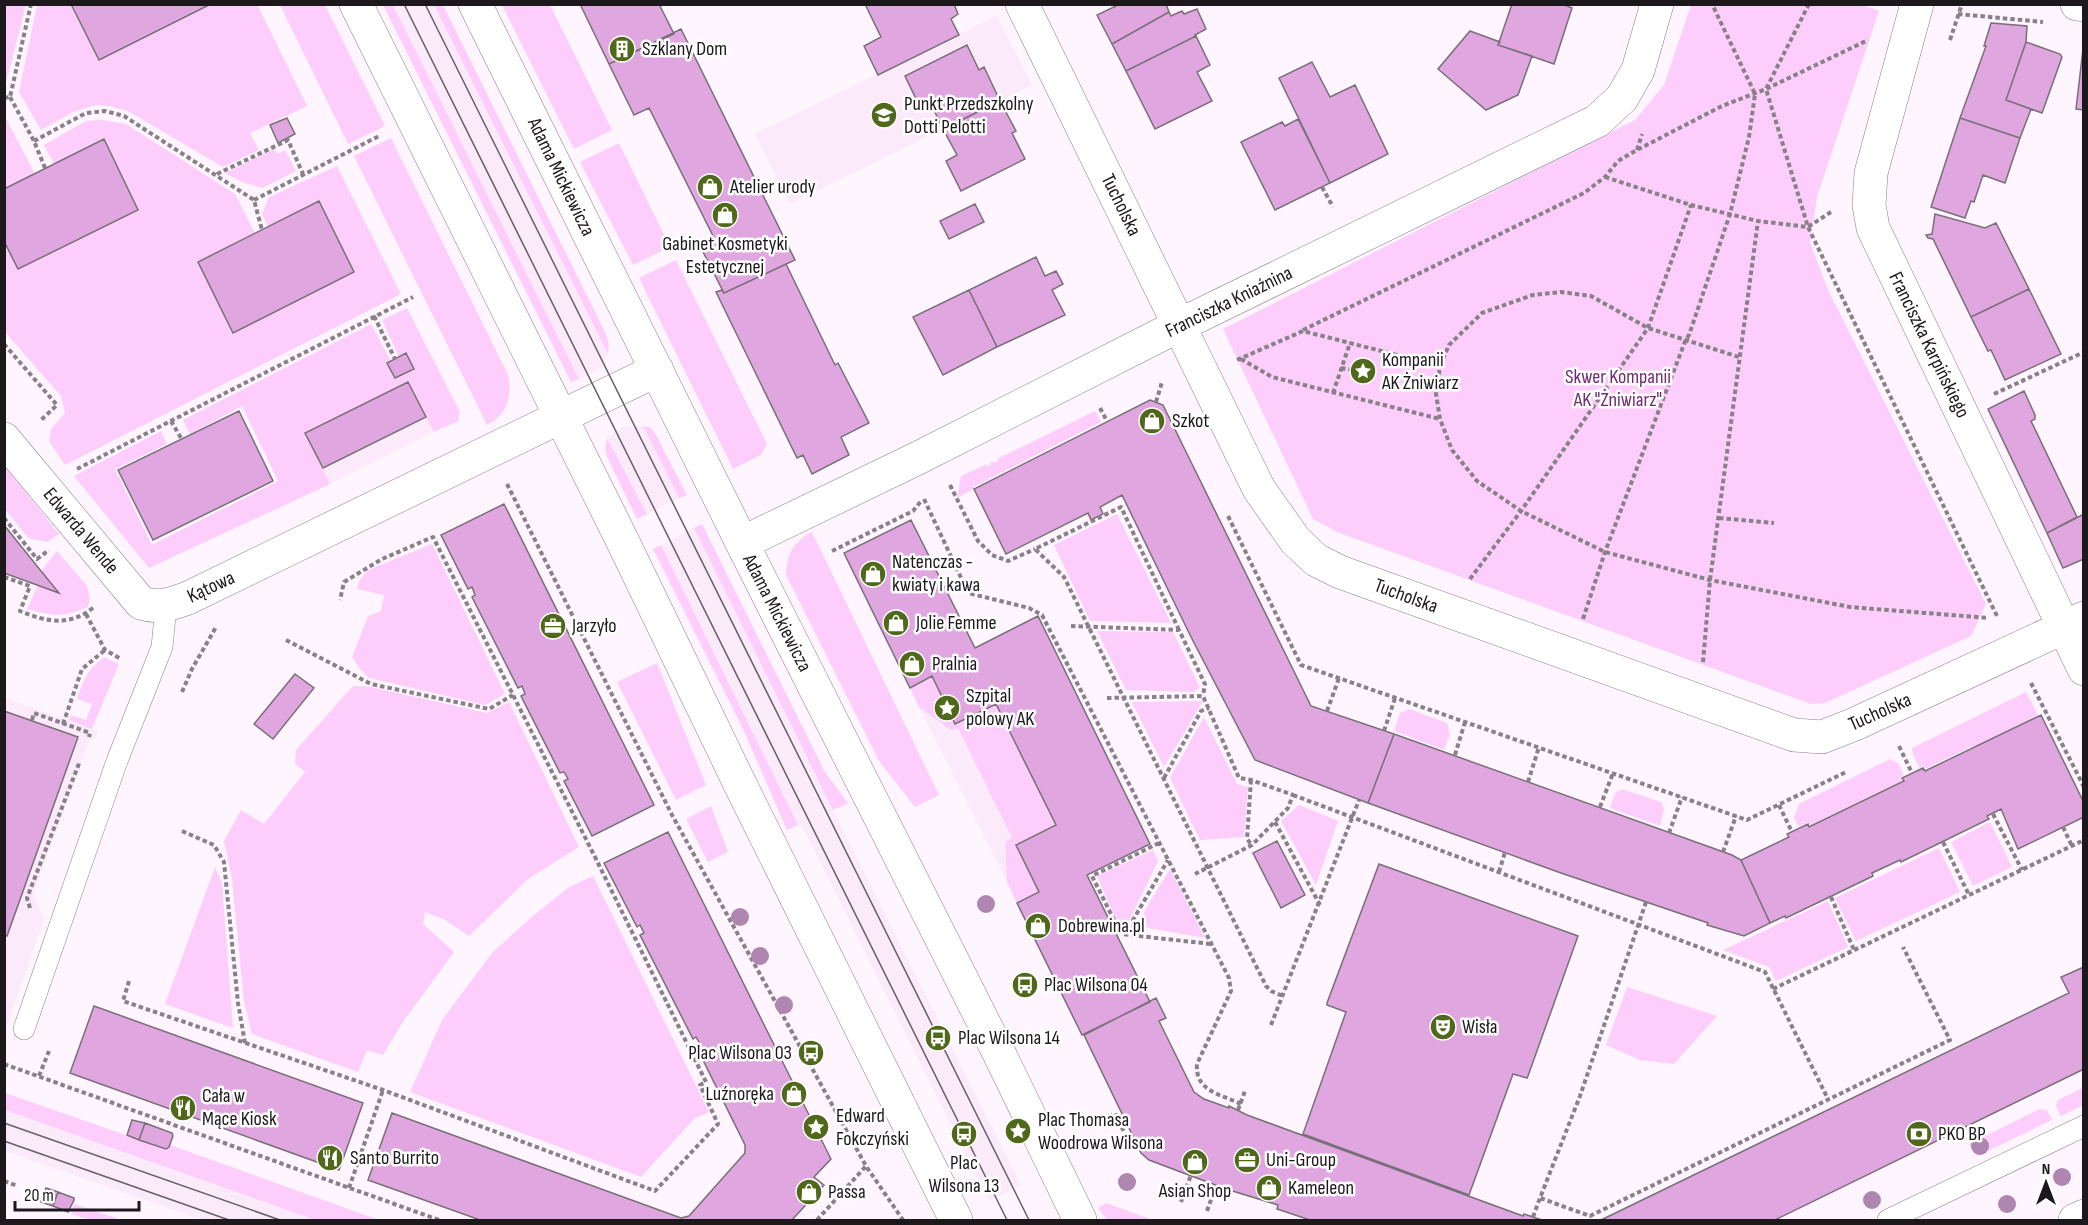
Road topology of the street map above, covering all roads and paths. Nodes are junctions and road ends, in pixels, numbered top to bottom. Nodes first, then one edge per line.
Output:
1 (31, 4) edge
2 (356, 4) edge
3 (475, 4) edge
4 (1022, 4) edge
5 (1657, 4) edge
6 (1712, 4) edge
7 (1809, 4) edge
8 (1962, 4) edge
9 (2084, 5) edge
10 (1916, 7) edge
11 (1959, 14) junction
12 (2064, 14) edge
13 (1872, 38) dead end
14 (1948, 47) dead end
15 (1766, 89) junction
16 (1755, 94) junction
17 (10, 97) junction
18 (4, 98) edge
19 (413, 120) junction
20 (34, 141) junction
21 (45, 168) dead end
22 (216, 174) junction
23 (303, 174) junction
24 (1605, 177) junction
25 (1322, 186) dead end
26 (254, 200) junction
27 (1691, 205) junction
28 (1336, 212) dead end
29 (1731, 214) junction
30 (1758, 221) junction
31 (1808, 227) junction
32 (262, 230) dead end
33 (412, 297) dead end
34 (375, 316) junction
35 (1180, 325) junction
36 (1648, 328) junction
37 (1303, 331) junction
38 (1686, 339) junction
39 (1350, 343) junction
40 (2084, 352) edge
41 (1739, 357) junction
42 (395, 359) dead end
43 (1241, 359) junction
44 (1440, 366) junction
45 (1200, 368) junction
46 (1341, 368) junction
47 (657, 370) junction
48 (1353, 370) dead end
49 (1162, 381) dead end
50 (1333, 393) junction
51 (1097, 402) dead end
52 (1156, 402) dead end
53 (1961, 411) junction
54 (561, 418) junction
55 (1440, 418) junction
56 (171, 421) junction
57 (1107, 421) dead end
58 (181, 438) dead end
59 (4, 439) edge
60 (84, 465) dead end
61 (502, 474) dead end
62 (948, 479) dead end
63 (928, 492) dead end
64 (924, 498) junction
65 (1521, 511) junction
66 (1719, 518) junction
67 (1774, 523) dead end
68 (742, 543) junction
69 (1035, 549) junction
70 (832, 551) dead end
71 (1605, 552) junction
72 (1253, 568) dead end
73 (1245, 571) dead end
74 (4, 577) edge
75 (1710, 579) junction
76 (1465, 585) dead end
77 (96, 598) dead end
78 (340, 600) dead end
79 (166, 606) junction
80 (86, 614) junction
81 (225, 621) dead end
82 (2074, 623) edge
83 (1071, 626) dead end
84 (1089, 627) junction
85 (1580, 627) dead end
86 (1179, 630) junction
87 (286, 640) dead end
88 (105, 650) junction
89 (125, 661) dead end
90 (2084, 669) edge
91 (1702, 674) dead end
92 (1339, 678) dead end
93 (513, 695) junction
94 (1203, 696) junction
95 (1124, 697) junction
96 (1107, 698) dead end
97 (1395, 698) dead end
98 (178, 700) dead end
99 (1209, 708) junction
100 (1327, 711) dead end
101 (32, 720) dead end
102 (1465, 722) dead end
103 (63, 724) junction
104 (1384, 731) dead end
105 (86, 744) dead end
106 (1899, 746) dead end
107 (1539, 747) dead end
108 (82, 755) dead end
109 (1455, 755) dead end
110 (1613, 773) dead end
111 (1912, 773) dead end
112 (1164, 779) junction
113 (1251, 780) junction
114 (1528, 782) dead end
115 (1293, 795) junction
116 (1682, 797) dead end
117 (1359, 800) dead end
118 (1779, 805) dead end
119 (1600, 807) dead end
120 (1993, 814) dead end
121 (1736, 816) dead end
122 (1353, 818) junction
123 (1275, 822) junction
124 (2063, 827) dead end
125 (182, 831) dead end
126 (1792, 832) dead end
127 (1669, 833) dead end
128 (2084, 840) edge
129 (1942, 842) dead end
130 (1159, 843) junction
131 (1252, 845) junction
132 (2072, 846) junction
133 (1505, 852) dead end
134 (1723, 852) dead end
135 (1168, 860) junction
136 (1206, 868) junction
137 (2022, 870) junction
138 (1499, 872) junction
139 (1195, 874) dead end
140 (1969, 895) junction
141 (1831, 897) dead end
142 (1646, 902) dead end
143 (1320, 905) junction
144 (31, 909) dead end
145 (1639, 924) junction
146 (1134, 936) junction
147 (1212, 944) junction
148 (1903, 947) dead end
149 (1854, 950) junction
150 (129, 981) dead end
151 (1773, 989) junction
152 (1283, 996) junction
153 (1270, 1026) dead end
154 (24, 1029) dead end
155 (51, 1043) dead end
156 (244, 1043) junction
157 (4, 1064) edge
158 (39, 1076) junction
159 (383, 1090) junction
160 (1245, 1091) dead end
161 (1828, 1099) junction
162 (1241, 1104) junction
163 (1238, 1110) dead end
164 (1109, 1117) dead end
165 (2084, 1126) edge
166 (1121, 1141) dead end
167 (866, 1166) junction
168 (1191, 1175) dead end
169 (4, 1181) edge
170 (18, 1186) dead end
171 (1216, 1186) dead end
172 (349, 1188) junction
173 (1540, 1198) junction
174 (1181, 1202) dead end
175 (1207, 1211) dead end
176 (2084, 1216) edge
177 (1533, 1217) dead end
178 (439, 1221) edge
179 (817, 1221) edge
180 (903, 1221) edge
181 (956, 1221) edge
182 (1080, 1221) edge
183 (1888, 1221) edge
184 (2075, 1221) edge

1 - 17 path
2 - 19 street
3 - 47 street, Adama Mickiewicza
4 - 35 street, Tucholska
5 - 35 street, Franciszka Kniaźnina
6 - 16 path
7 - 15 path
8 - 11 path
9 - 12 street
10 - 11 path
10 - 53 street, Franciszka Karpińskiego
11 - 12 path
11 - 14 path
13 - 15 path
15 - 16 path
15 - 31 path
16 - 24 path
16 - 29 path
17 - 18 path
17 - 20 path
19 - 23 path
19 - 54 street
20 - 21 path
20 - 22 path
22 - 23 path
22 - 26 path
23 - 26 path
24 - 27 path
24 - 37 path
25 - 28 path
26 - 32 path
27 - 29 path
27 - 36 path
29 - 30 path
29 - 38 path
30 - 31 path
30 - 41 path
31 - 75 path
33 - 34 path
34 - 42 path
34 - 56 path
35 - 45 street, Tucholska
35 - 68 street, Franciszka Kniaźnina
36 - 38 path
36 - 44 path
36 - 65 path
37 - 39 path
37 - 43 path
38 - 41 path
38 - 71 path
39 - 44 path
39 - 46 path
40 - 53 path
41 - 66 path
43 - 45 path
43 - 50 path
44 - 55 path
45 - 82 street, Tucholska
46 - 48 path
46 - 50 path
47 - 54 street, Kątowa
47 - 68 street, Adama Mickiewicza
49 - 52 path
50 - 55 path
51 - 57 path
53 - 82 street, Franciszka Karpińskiego
54 - 79 street, Kątowa
54 - 181 street
55 - 65 path
56 - 58 path
56 - 60 path
59 - 79 street, Edwarda Wende
61 - 167 path
62 - 69 path
63 - 64 path
64 - 70 path
64 - 130 path
65 - 71 path
65 - 76 path
66 - 67 path
66 - 75 path
68 - 182 street, Adama Mickiewicza
69 - 84 path
69 - 86 path
71 - 75 path
71 - 85 path
72 - 73 path
74 - 80 path
75 - 91 path
77 - 80 path
78 - 93 path
79 - 154 lane, Kątowa
80 - 88 path
81 - 98 path
82 - 90 street, Franciszka Karpińskiego
83 - 84 path
84 - 86 path
84 - 95 path
86 - 94 path
87 - 93 path
88 - 89 path
88 - 103 path
92 - 100 path
93 - 159 path
94 - 95 path
94 - 99 path
95 - 96 path
95 - 112 path
97 - 104 path
99 - 112 path
99 - 113 path
101 - 103 path
102 - 109 path
103 - 105 path
106 - 111 path
107 - 114 path
108 - 144 path
110 - 119 path
112 - 136 path
113 - 115 path
113 - 131 path
115 - 122 path
115 - 123 path
116 - 127 path
117 - 122 path
118 - 126 path
120 - 137 path
121 - 134 path
122 - 138 path
122 - 143 path
123 - 131 path
123 - 143 path
124 - 132 path
125 - 156 path
128 - 132 path
129 - 140 path
130 - 135 path
130 - 146 path
131 - 136 path
132 - 137 path
133 - 138 path
135 - 146 path
135 - 147 path
136 - 139 path
136 - 152 path
137 - 140 path
138 - 145 path
140 - 149 path
141 - 149 path
142 - 145 path
143 - 152 path
145 - 151 path
145 - 173 path
146 - 147 path
147 - 162 path
148 - 161 path
149 - 151 path
150 - 156 path
151 - 161 path
152 - 153 path
155 - 158 path
156 - 159 path
157 - 158 path
158 - 172 path
159 - 172 path
160 - 162 path
161 - 173 path
162 - 163 path
164 - 166 path
165 - 183 lane
167 - 179 path
167 - 180 path
168 - 174 path
169 - 170 path
171 - 175 path
172 - 178 path
173 - 177 path
176 - 184 street

